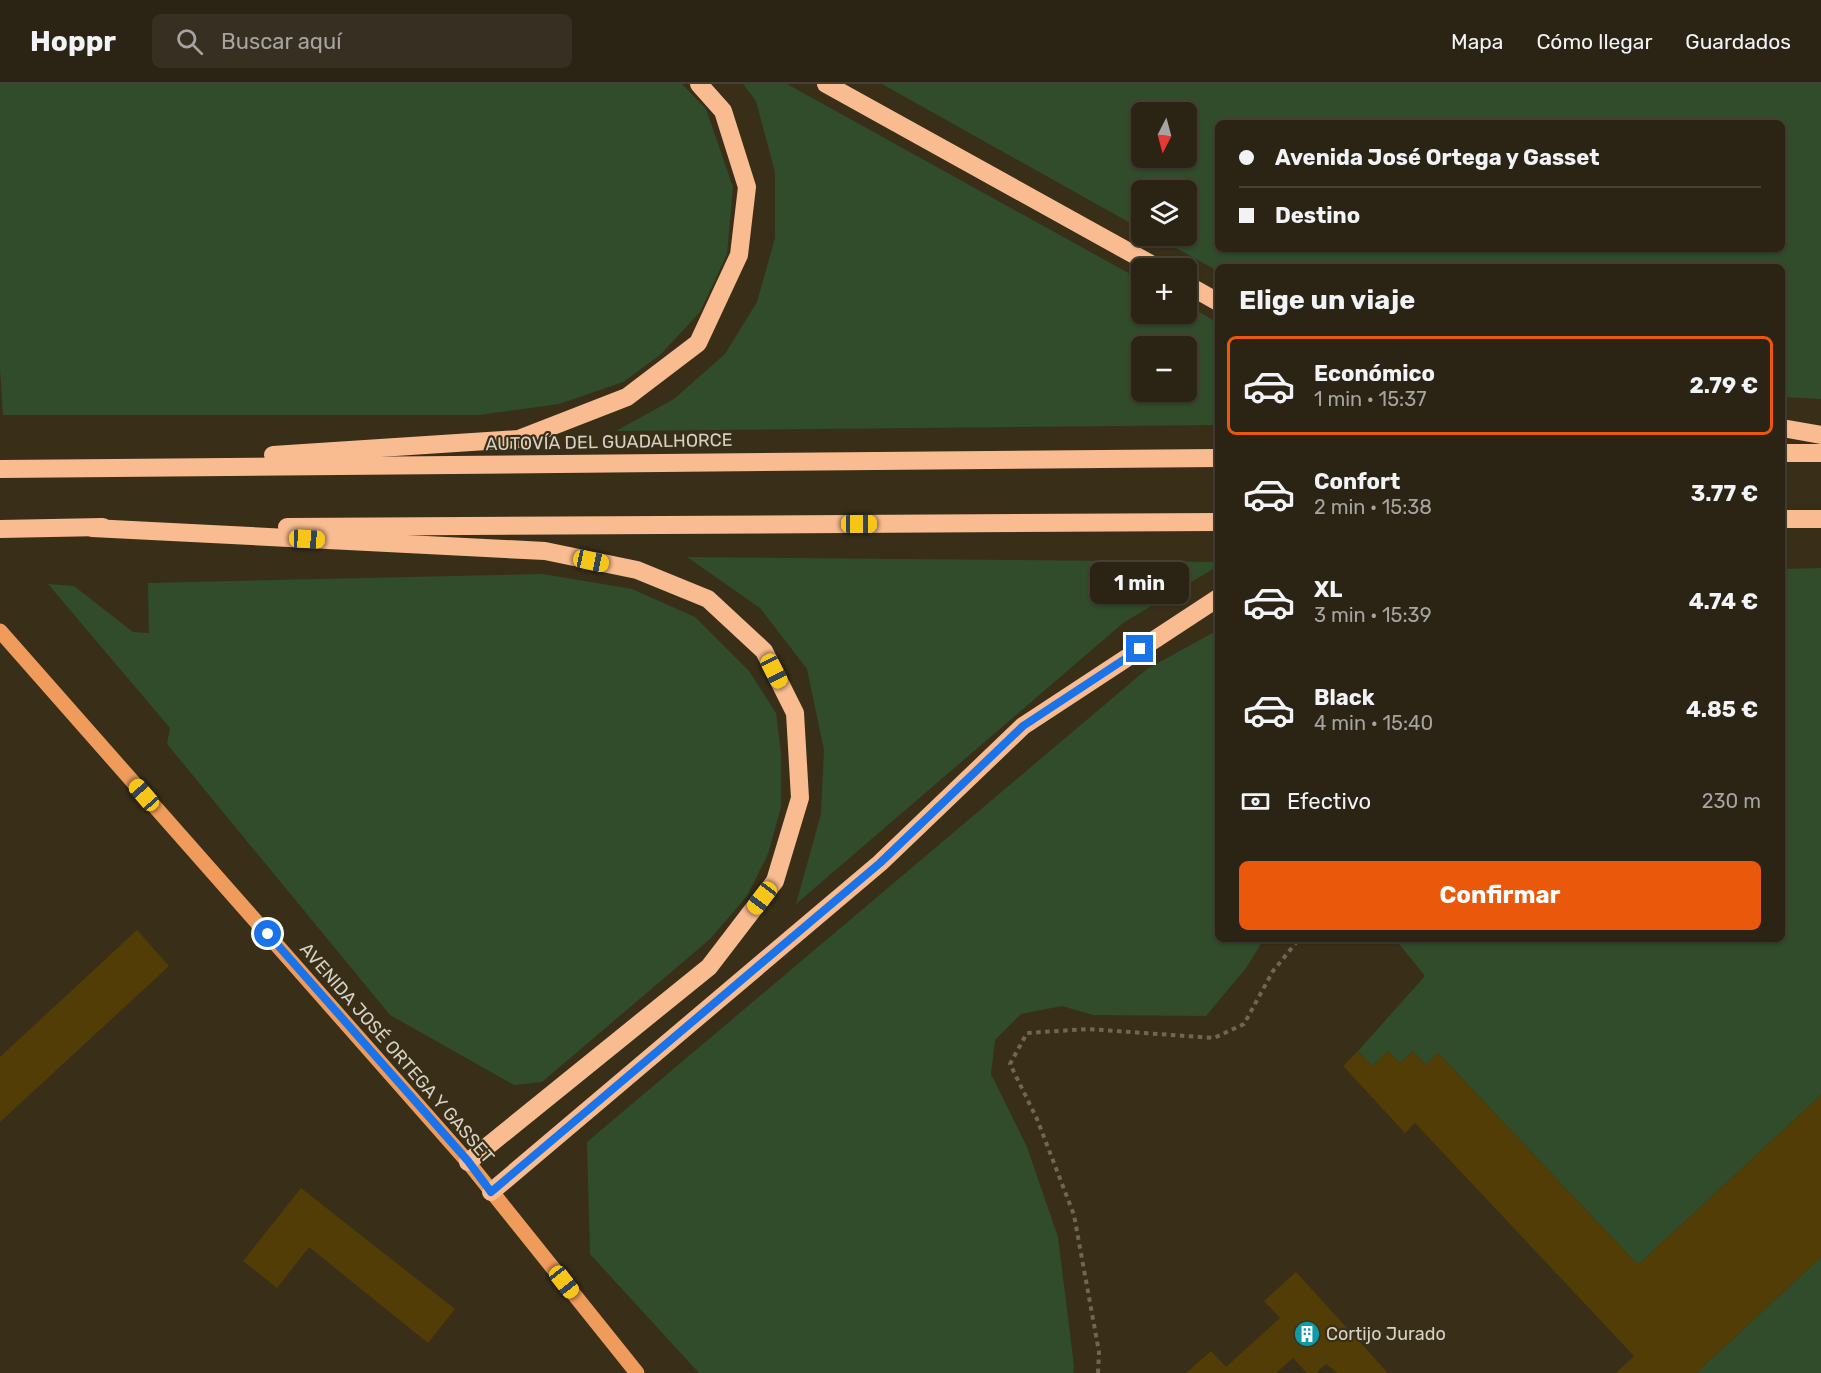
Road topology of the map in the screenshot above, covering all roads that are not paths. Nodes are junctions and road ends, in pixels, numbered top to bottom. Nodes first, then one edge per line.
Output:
1 (699, 84) edge
2 (826, 84) edge
3 (1140, 258) edge
4 (1197, 291) edge
5 (1215, 300) edge
6 (1785, 429) edge
7 (1821, 435) edge
8 (1785, 453) edge
9 (1821, 453) edge
10 (1215, 458) edge
11 (74, 468) junction
12 (0, 469) edge
13 (1812, 519) edge
14 (1785, 520) edge
15 (1215, 522) edge
16 (92, 528) junction
17 (0, 529) edge
18 (1215, 600) edge
19 (0, 631) edge
20 (468, 1161) junction
21 (491, 1192) junction
22 (637, 1373) edge

1 - 11 highway
2 - 3 highway
4 - 5 highway
6 - 7 highway
8 - 9 highway
10 - 11 highway, AUTOVÍA DEL GUADALHORCE
11 - 12 highway, AUTOVÍA DEL GUADALHORCE
13 - 14 highway
15 - 16 highway
16 - 17 highway
16 - 20 highway
18 - 21 highway
19 - 20 main road, AVENIDA JOSÉ ORTEGA Y GASSET
20 - 21 main road, AVENIDA JOSÉ ORTEGA Y GASSET
21 - 22 main road, AVENIDA JOSÉ ORTEGA Y GASSET

